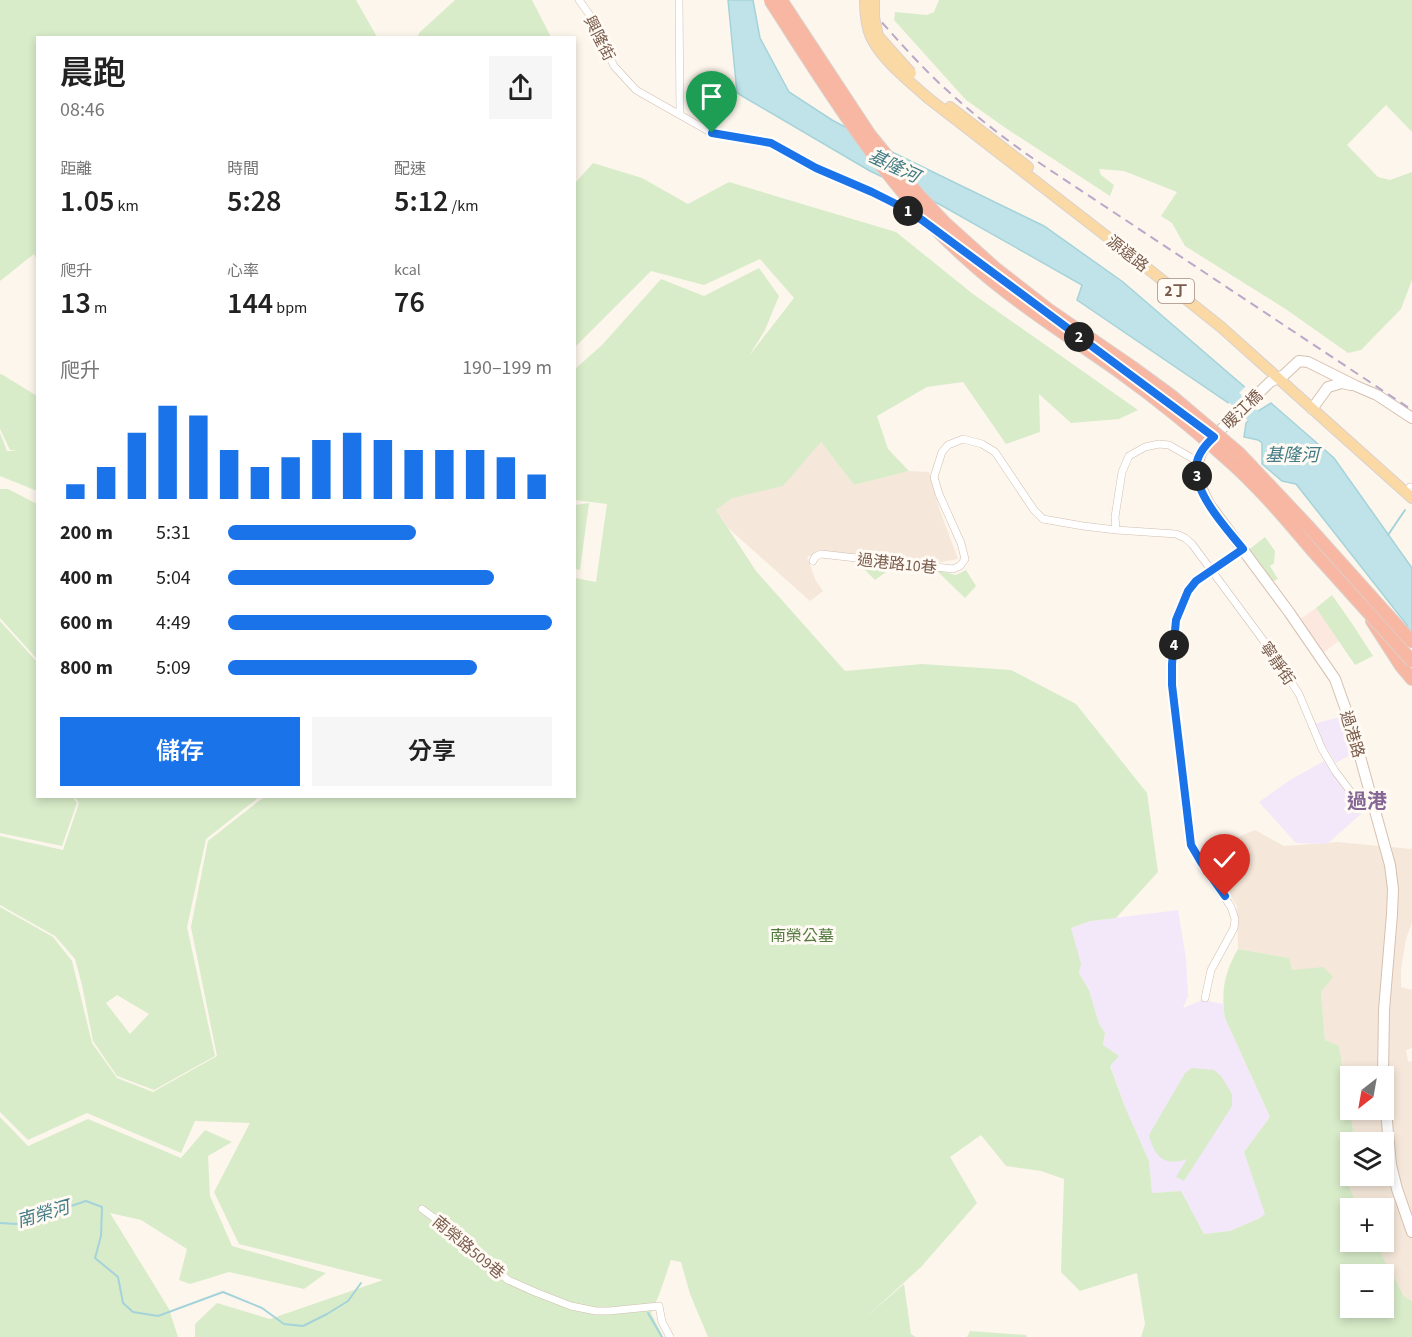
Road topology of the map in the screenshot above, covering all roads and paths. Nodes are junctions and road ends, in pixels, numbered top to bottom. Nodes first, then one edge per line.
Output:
1 (579, 0) edge
2 (679, 0) edge
3 (770, 0) edge
4 (781, 0) edge
5 (866, 0) edge
6 (874, 0) edge
7 (930, 96) junction
8 (681, 115) junction
9 (1277, 379) junction
10 (1356, 386) junction
11 (1314, 407) junction
12 (1412, 418) edge
13 (1214, 437) junction
14 (1197, 461) junction
15 (1412, 490) edge
16 (1116, 530) junction
17 (1243, 549) junction
18 (813, 561) dead end
19 (1211, 571) junction
20 (1365, 610) junction
21 (1412, 642) edge
22 (1412, 661) edge
23 (1412, 679) edge
24 (1374, 806) junction
25 (1205, 998) dead end
26 (1383, 1066) edge
27 (1387, 1120) edge
28 (422, 1209) dead end
29 (1412, 1232) edge
30 (670, 1337) edge

1 - 8 street, 興隆街
2 - 8 street
3 - 20 highway, bridge
4 - 21 highway, bridge
5 - 7 main road, 源遠路 / 2丁, bridge
6 - 7 main road, 源遠路 / 2丁, bridge
7 - 9 main road, 源遠路 / 2丁
8 - 13 street, 興隆街
9 - 10 street, 暖江橋
9 - 11 main road, 源遠路 / 2丁
9 - 13 street, 暖江橋
10 - 11 street
10 - 12 street
11 - 15 main road, 源遠路 / 2丁
13 - 14 street
14 - 16 street
14 - 17 street, 過港路
16 - 18 street, 過港路10巷
16 - 19 street, 寧靜街
17 - 19 street
17 - 24 street, 過港路
19 - 24 street, 寧靜街
19 - 25 street
20 - 22 highway, bridge
20 - 23 highway, bridge
24 - 26 street, 過港路
27 - 29 street, 過港路
28 - 30 street, 南榮路509巷

